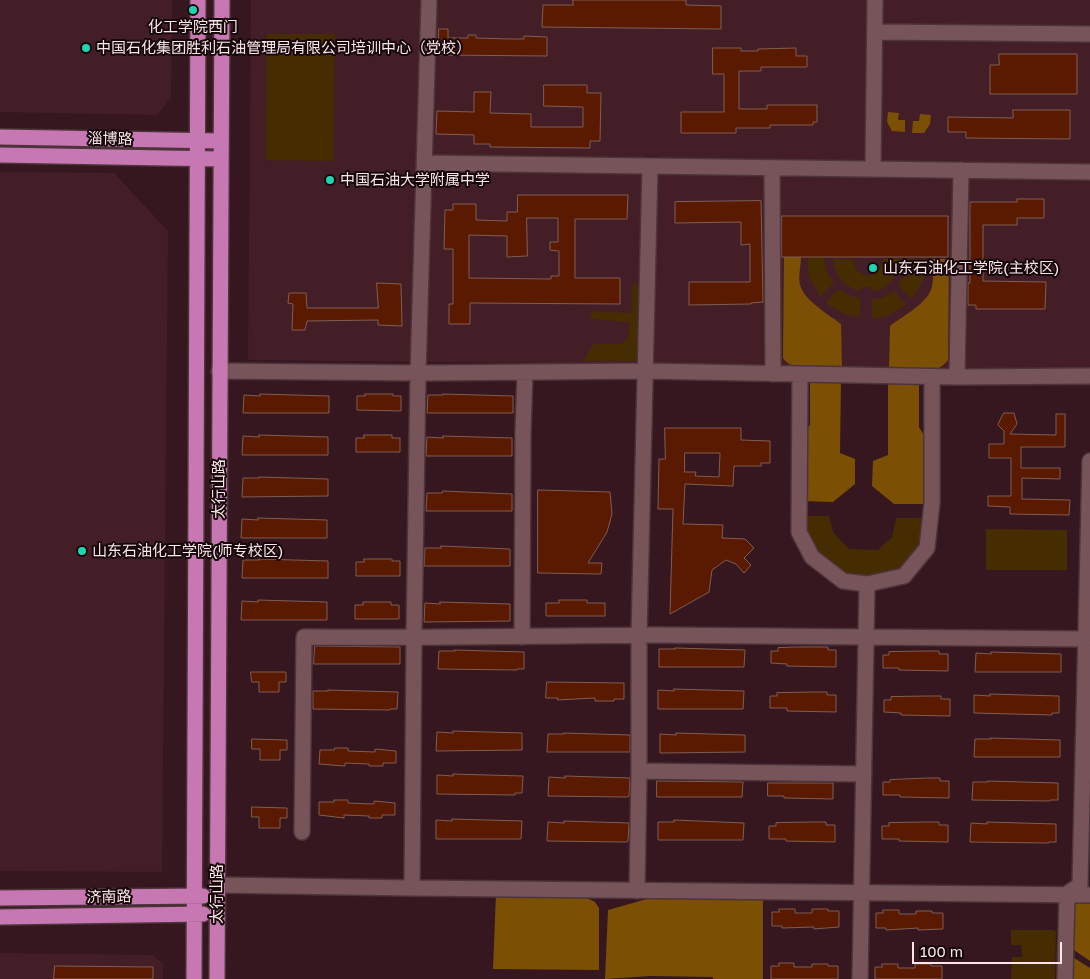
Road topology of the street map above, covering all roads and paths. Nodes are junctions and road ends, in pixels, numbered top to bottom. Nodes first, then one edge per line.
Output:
1 (198, 0) edge
2 (222, 0) edge
3 (429, 0) edge
4 (875, 0) edge
5 (875, 32) junction
6 (1090, 34) edge
7 (0, 137) edge
8 (197, 140) junction
9 (221, 141) junction
10 (0, 155) edge
11 (196, 159) junction
12 (221, 159) junction
13 (425, 163) junction
14 (650, 167) junction
15 (772, 168) junction
16 (873, 169) junction
17 (961, 170) junction
18 (1090, 172) edge
19 (220, 371) junction
20 (646, 371) junction
21 (525, 373) junction
22 (418, 374) junction
23 (773, 374) junction
24 (800, 374) junction
25 (1090, 376) edge
26 (932, 377) junction
27 (957, 377) junction
28 (1090, 461) edge
29 (867, 584) junction
30 (639, 636) junction
31 (866, 636) junction
32 (522, 637) junction
33 (414, 638) junction
34 (1086, 639) junction
35 (1087, 679) edge
36 (639, 771) junction
37 (864, 774) junction
38 (302, 832) dead end
39 (412, 888) junction
40 (217, 891) junction
41 (637, 891) junction
42 (862, 893) junction
43 (1067, 894) junction
44 (1090, 895) edge
45 (195, 896) junction
46 (0, 898) edge
47 (217, 913) junction
48 (195, 914) junction
49 (0, 917) edge
50 (194, 979) edge
51 (217, 979) edge
52 (860, 979) edge
53 (1065, 979) edge

1 - 8 main road, 太行山路
2 - 9 main road, 太行山路
3 - 13 lane
4 - 5 lane
5 - 6 lane
5 - 16 lane
7 - 8 main road, 淄博路
8 - 9 main road, 淄博路
8 - 11 main road, 太行山路
9 - 12 main road, 太行山路
10 - 11 main road, 淄博路
11 - 12 main road, 淄博路
11 - 45 main road, 太行山路
12 - 19 main road, 太行山路
13 - 14 lane
13 - 22 lane
14 - 15 lane
14 - 20 lane
15 - 16 lane
15 - 23 lane
16 - 17 lane
17 - 18 lane
17 - 27 lane
19 - 22 lane
19 - 40 main road, 太行山路
20 - 21 lane
20 - 23 lane
20 - 30 lane
21 - 22 lane
21 - 32 lane
22 - 33 lane
23 - 24 lane
24 - 26 lane
24 - 29 lane
25 - 27 lane
26 - 27 lane
26 - 29 lane
28 - 34 lane
29 - 31 lane
30 - 31 lane
30 - 32 lane
30 - 36 lane
31 - 34 lane
31 - 37 lane
32 - 33 lane
33 - 38 lane
33 - 39 lane
34 - 35 lane
35 - 43 lane
36 - 37 lane
36 - 41 lane
37 - 42 lane
39 - 40 lane
39 - 41 lane
40 - 45 main road, 济南路
40 - 47 main road, 太行山路
41 - 42 lane
42 - 43 lane
42 - 52 lane
43 - 44 lane
43 - 53 lane
45 - 46 main road, 济南路
45 - 48 main road, 太行山路
47 - 48 main road, 济南路
47 - 51 main road, 太行山路
48 - 49 main road, 济南路
48 - 50 main road, 太行山路

